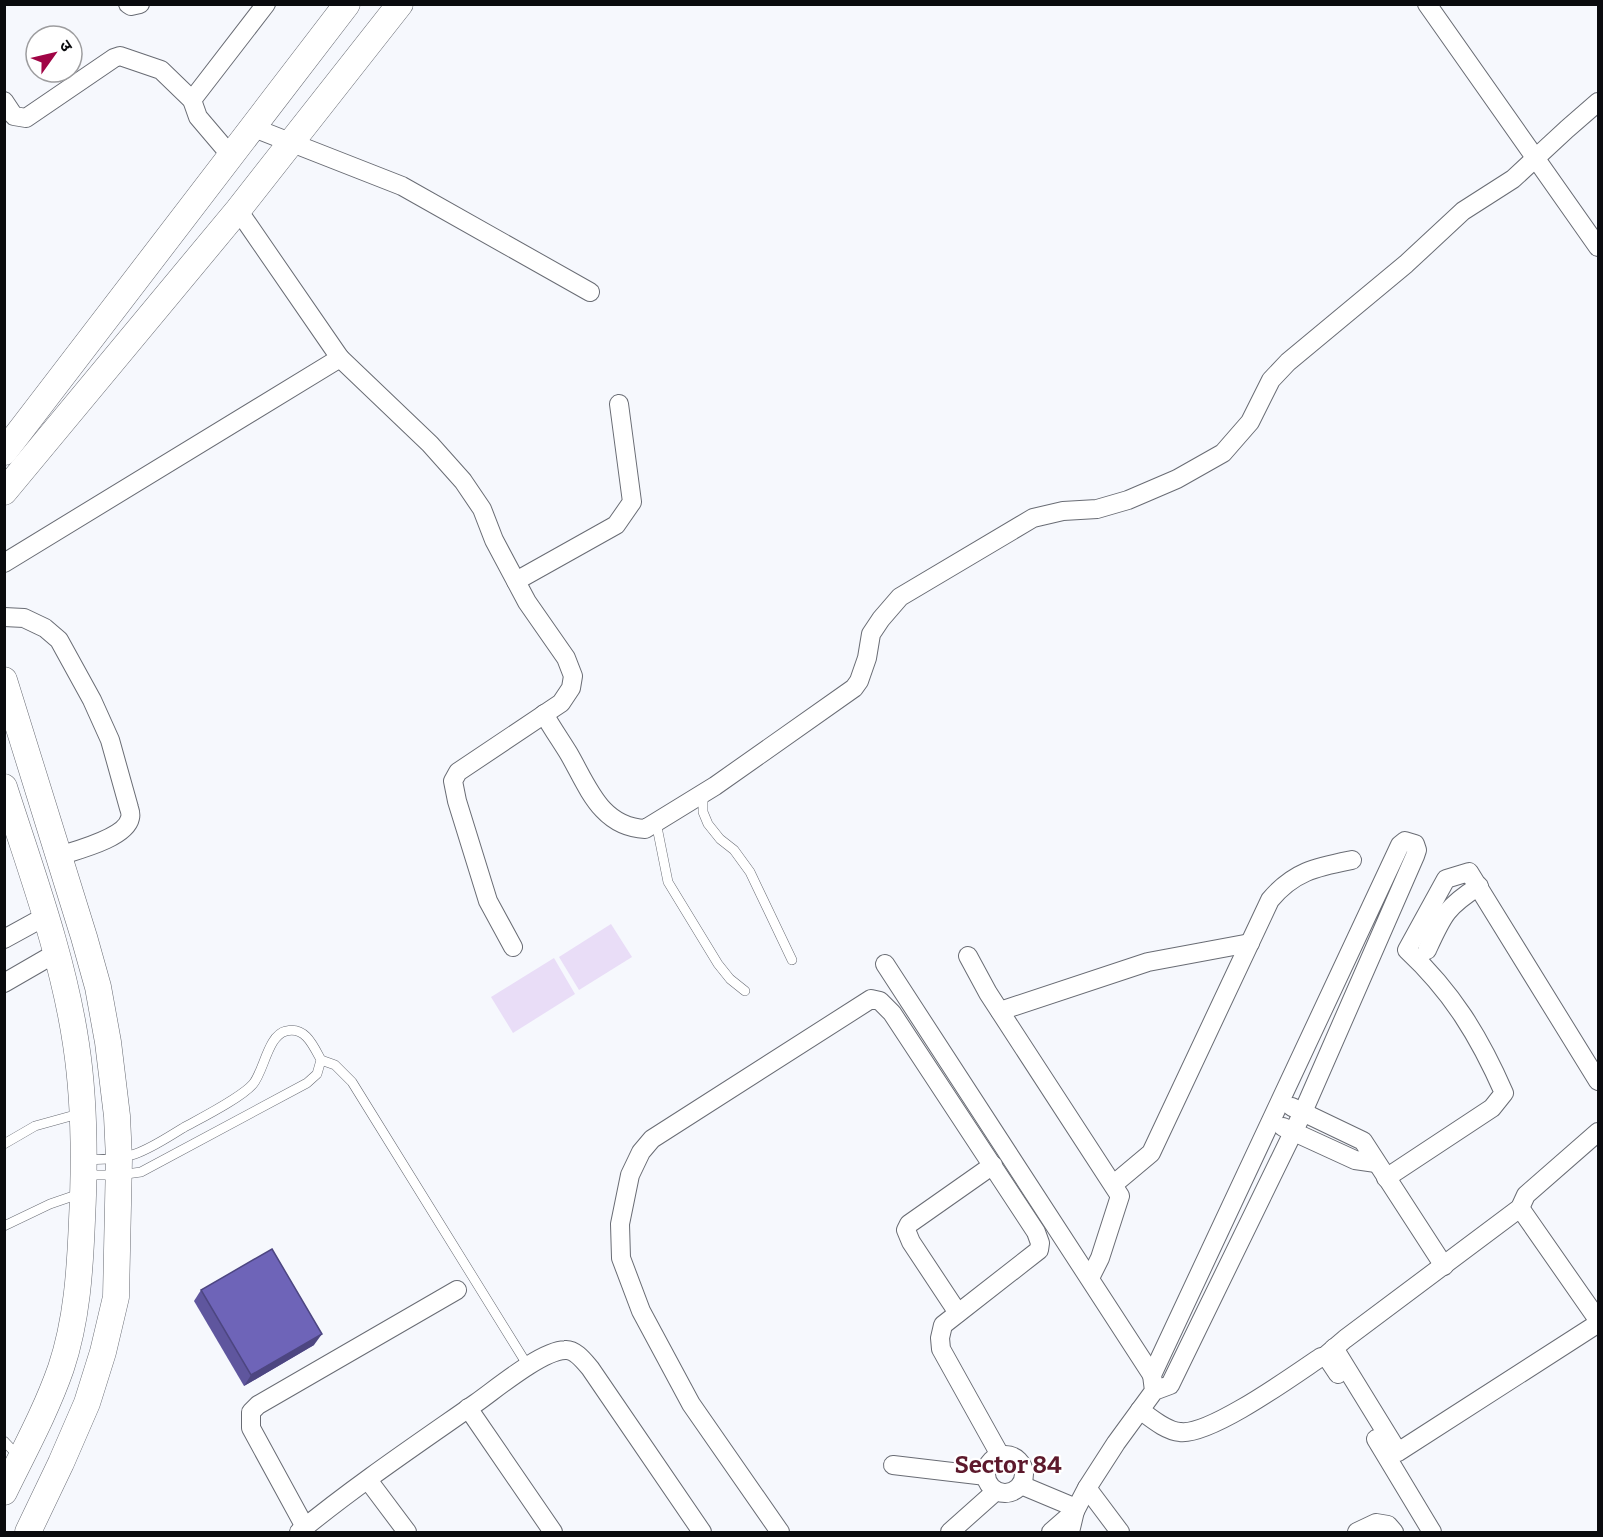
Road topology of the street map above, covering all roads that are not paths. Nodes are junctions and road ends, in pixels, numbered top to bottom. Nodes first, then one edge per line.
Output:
1 (128, 4) edge
2 (140, 4) edge
3 (266, 4) edge
4 (400, 4) edge
5 (1427, 4) edge
6 (342, 7) edge
7 (192, 100) junction
8 (4, 101) edge
9 (1599, 102) edge
10 (254, 128) junction
11 (293, 142) junction
12 (232, 156) junction
13 (1536, 159) junction
14 (238, 210) junction
15 (1599, 248) edge
16 (590, 292) dead end
17 (340, 358) junction
18 (619, 404) dead end
19 (4, 452) edge
20 (4, 492) edge
21 (4, 562) edge
22 (516, 581) junction
23 (4, 617) edge
24 (4, 680) edge
25 (544, 714) junction
26 (4, 786) edge
27 (703, 793) junction
28 (656, 822) junction
29 (59, 856) junction
30 (1352, 860) dead end
31 (1479, 886) junction
32 (46, 916) junction
33 (4, 939) edge
34 (1250, 943) junction
35 (513, 947) dead end
36 (1427, 950) dead end
37 (56, 953) junction
38 (968, 956) dead end
39 (792, 960) dead end
40 (885, 964) dead end
41 (4, 983) edge
42 (745, 991) dead end
43 (1000, 1011) junction
44 (321, 1060) junction
45 (1599, 1081) edge
46 (1280, 1101) junction
47 (1303, 1112) junction
48 (83, 1113) junction
49 (1270, 1122) junction
50 (1293, 1131) junction
51 (1599, 1132) edge
52 (4, 1144) edge
53 (993, 1165) junction
54 (119, 1167) junction
55 (1381, 1171) junction
56 (85, 1175) junction
57 (1114, 1184) junction
58 (1520, 1208) junction
59 (4, 1226) edge
60 (1444, 1266) junction
61 (1090, 1278) junction
62 (457, 1290) dead end
63 (958, 1313) junction
64 (1329, 1352) junction
65 (528, 1366) junction
66 (1153, 1383) junction
67 (468, 1408) junction
68 (1140, 1410) junction
69 (13, 1450) edge
70 (1000, 1455) junction
71 (893, 1464) dead end
72 (368, 1480) junction
73 (991, 1484) junction
74 (1021, 1485) junction
75 (1087, 1488) junction
76 (4, 1492) edge
77 (1076, 1510) junction
78 (1113, 1529) edge
79 (302, 1530) edge
80 (28, 1533) edge
81 (407, 1533) edge
82 (553, 1533) edge
83 (702, 1533) edge
84 (780, 1533) edge
85 (950, 1533) edge
86 (1051, 1533) edge
87 (1070, 1533) edge
88 (1357, 1533) edge
89 (1394, 1533) edge
90 (1432, 1533) edge

1 - 2 street
3 - 7 street
4 - 11 street
5 - 13 street
6 - 10 street
7 - 8 street
7 - 12 street
9 - 13 street
10 - 11 street
10 - 12 street
11 - 14 street
11 - 16 street
12 - 19 street
13 - 15 street
13 - 27 street
14 - 17 street
14 - 20 street
17 - 21 street
17 - 22 street
18 - 22 street
22 - 25 street
23 - 29 street
24 - 29 street
25 - 28 street
25 - 35 street
26 - 32 street
27 - 28 street
27 - 39 lane
28 - 42 lane
29 - 54 street
30 - 34 street
31 - 36 street
31 - 45 street
31 - 55 street
32 - 33 street
32 - 37 street
34 - 43 street
34 - 57 street
37 - 41 street
37 - 48 street
38 - 43 street
40 - 61 street
43 - 57 street
44 - 54 lane
44 - 54 lane
44 - 65 lane
46 - 47 street
46 - 47 street
46 - 49 street
47 - 50 street
47 - 55 street
48 - 52 lane
48 - 56 street
49 - 50 street
49 - 66 street
50 - 55 street
50 - 66 street
51 - 58 street
53 - 63 street
53 - 63 street
53 - 84 street
54 - 56 lane
54 - 56 lane
54 - 80 street
55 - 60 street
56 - 59 lane
56 - 69 street
57 - 61 street
58 - 60 street
58 - 64 street
60 - 64 street
61 - 66 street
62 - 79 street
63 - 70 street
64 - 68 street
64 - 90 street
65 - 67 street
65 - 83 street
66 - 68 street
67 - 72 street
67 - 82 street
68 - 75 street
69 - 76 street
70 - 73 street
70 - 74 street
71 - 73 street
72 - 79 street
72 - 81 street
73 - 74 street
73 - 85 street
74 - 77 street
75 - 77 street
75 - 78 street
77 - 86 street
77 - 87 street
88 - 89 street

